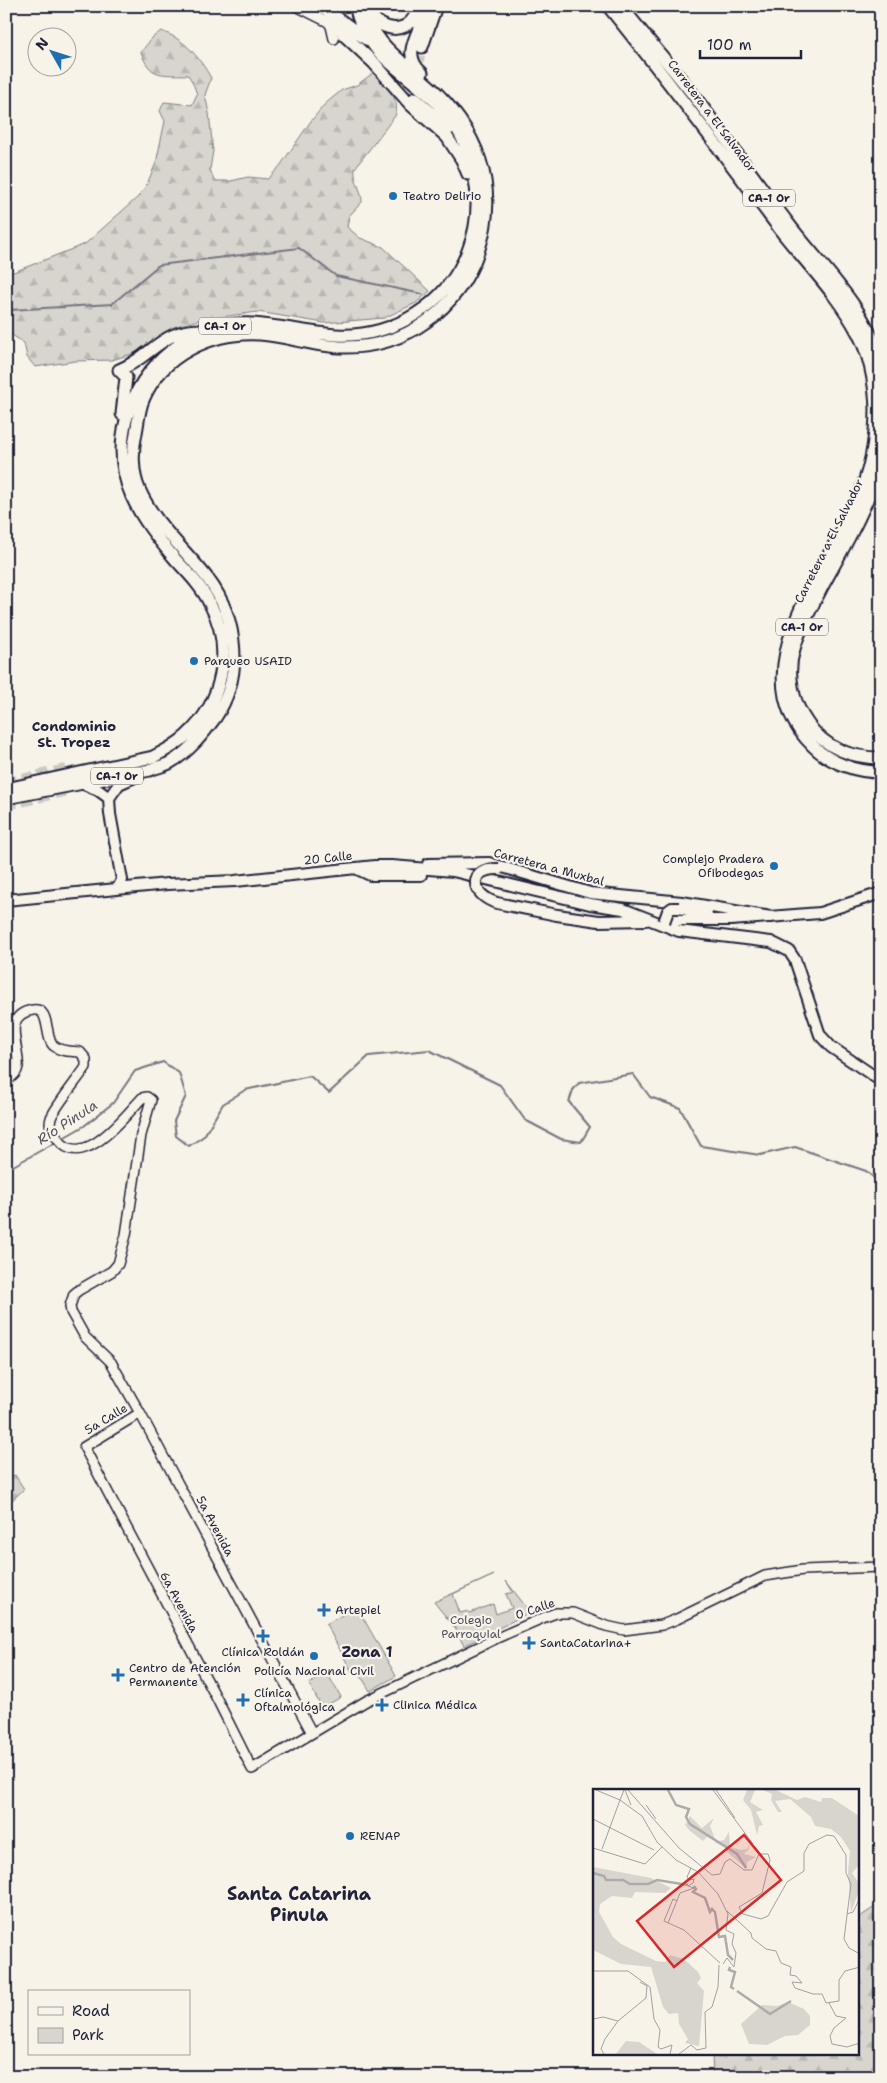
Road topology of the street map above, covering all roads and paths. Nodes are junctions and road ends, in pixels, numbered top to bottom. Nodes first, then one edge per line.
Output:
1 (296, 6) edge
2 (320, 6) edge
3 (355, 6) edge
4 (365, 6) edge
5 (418, 6) edge
6 (426, 6) edge
7 (436, 6) edge
8 (608, 6) edge
9 (621, 6) edge
10 (336, 17) junction
11 (334, 39) dead end
12 (370, 42) junction
13 (422, 47) tunnel mouth
14 (416, 98) dead end
15 (447, 103) junction
16 (465, 145) junction
17 (477, 195) junction
18 (205, 331) junction
19 (881, 366) edge
20 (123, 437) junction
21 (881, 459) edge
22 (881, 758) edge
23 (150, 770) junction
24 (881, 772) edge
25 (81, 783) junction
26 (6, 789) edge
27 (6, 798) edge
28 (110, 803) junction
29 (408, 867) junction
30 (354, 868) junction
31 (131, 887) junction
32 (118, 888) junction
33 (881, 893) edge
34 (590, 894) junction
35 (6, 900) edge
36 (608, 912) dead end
37 (771, 917) junction
38 (647, 920) junction
39 (723, 920) junction
40 (671, 922) junction
41 (6, 1079) edge
42 (881, 1081) edge
43 (140, 1413) junction
44 (84, 1447) joint
45 (881, 1566) edge
46 (312, 1733) junction
47 (252, 1769) joint

1 - 11 street
2 - 10 highway
3 - 12 highway, CA-1 Or
4 - 5 highway
4 - 15 highway, CA-1 Or
6 - 15 highway
7 - 13 highway
8 - 24 highway, Carretera a El Salvador / CA-1 Or
9 - 19 highway, Carretera a El Salvador / CA-1 Or
10 - 12 highway
10 - 17 highway
12 - 16 highway, CA-1 Or
14 - 16 highway
15 - 23 highway, CA-1 Or
16 - 17 highway, CA-1 Or
17 - 18 highway, CA-1 Or
18 - 20 highway, CA-1 Or
18 - 20 highway
20 - 26 highway, CA-1 Or
21 - 22 highway, Carretera a El Salvador / CA-1 Or
23 - 25 highway, CA-1 Or
23 - 28 main road
25 - 27 highway, CA-1 Or
25 - 28 main road
28 - 31 main road
28 - 32 main road
29 - 30 main road, 20 Calle
29 - 34 main road, Carretera a Muxbal
29 - 38 main road, 20 Calle
30 - 31 main road, 20 Calle
30 - 36 main road
31 - 32 main road, 20 Calle
32 - 35 main road, 20 Calle
33 - 37 main road, Carretera a Muxbal
34 - 37 main road, Carretera a Muxbal
34 - 38 main road, bridge
37 - 39 main road, Carretera a Muxbal
38 - 40 main road, 20 Calle
39 - 40 main road, Carretera a Muxbal
39 - 40 main road, bridge
40 - 42 main road
41 - 43 street, 5a Avenida
43 - 44 street, 5a Calle
43 - 46 street, 5a Avenida
44 - 47 street, 6a Avenida
45 - 46 street, 0 Calle
46 - 47 street, 0 Calle

